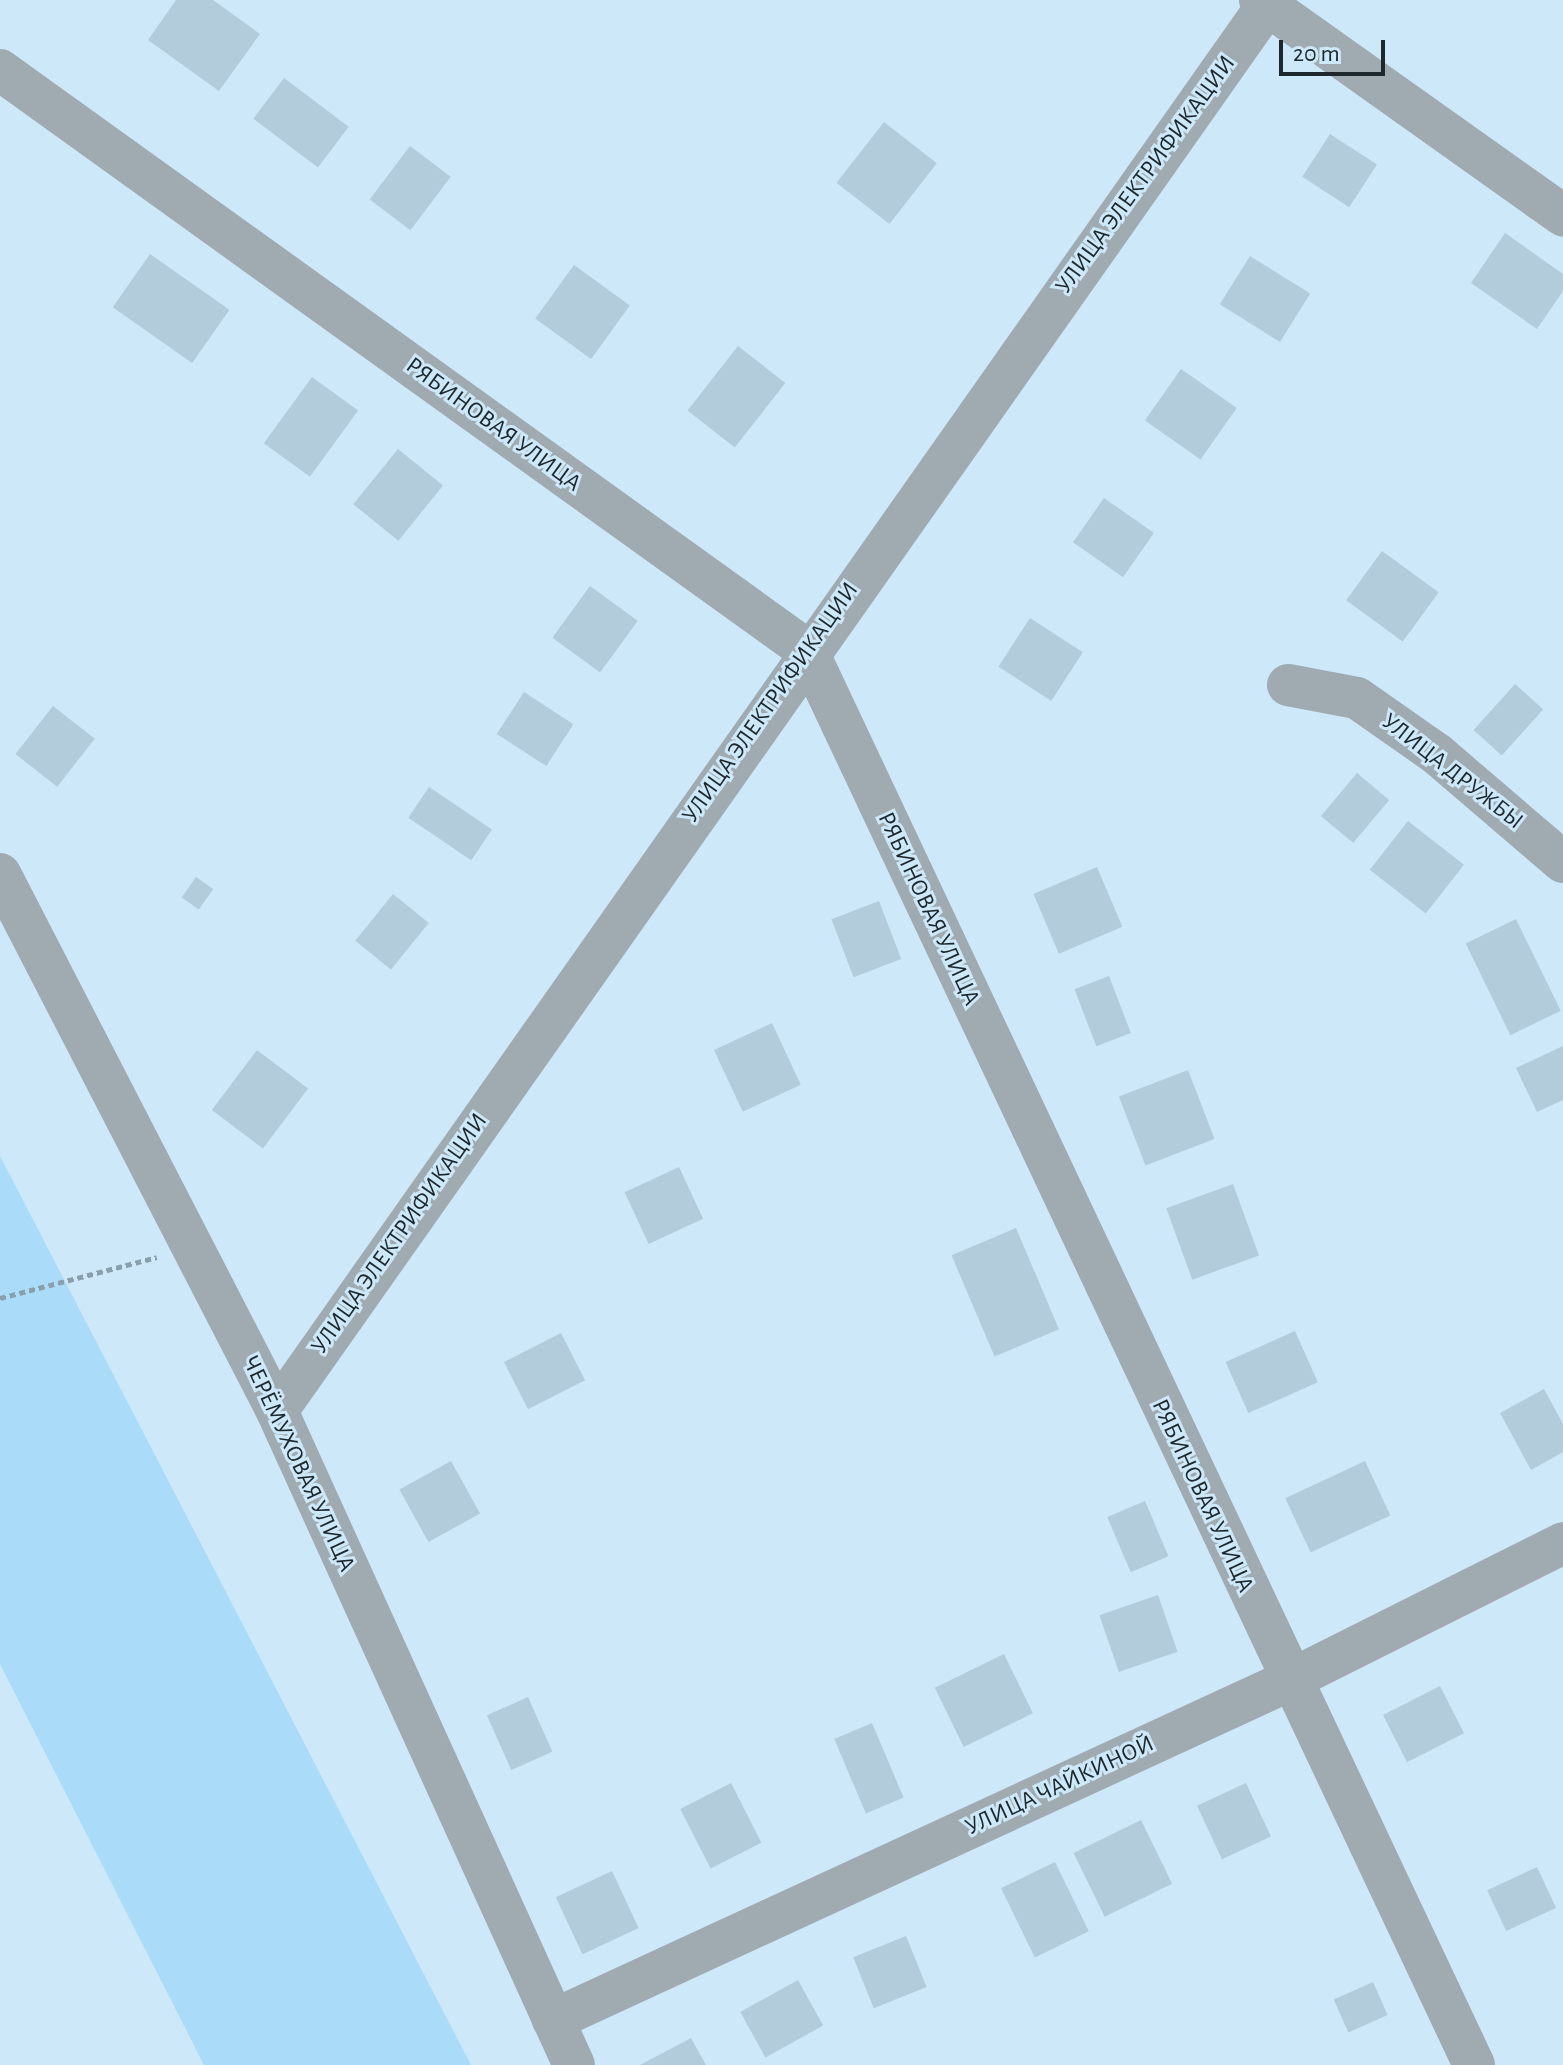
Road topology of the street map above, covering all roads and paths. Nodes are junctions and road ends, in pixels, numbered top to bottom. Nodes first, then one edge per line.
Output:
1 (1267, 2) edge
2 (0, 70) edge
3 (1563, 215) edge
4 (807, 650) junction
5 (1288, 685) dead end
6 (1563, 862) edge
7 (0, 874) edge
8 (189, 1248) junction
9 (0, 1298) edge
10 (277, 1411) junction
11 (1563, 1543) edge
12 (1288, 1681) junction
13 (553, 2020) junction
14 (574, 2065) edge
15 (1474, 2065) edge

1 - 3 street
1 - 4 street, УЛИЦА ЭЛЕКТРИФИКАЦИИ
2 - 4 street, РЯБИНОВАЯ УЛИЦА
4 - 10 street, УЛИЦА ЭЛЕКТРИФИКАЦИИ
4 - 12 street, РЯБИНОВАЯ УЛИЦА
5 - 6 street, УЛИЦА ДРУЖБЫ
7 - 8 street, ЧЕРЁМУХОВАЯ УЛИЦА
8 - 9 path
8 - 10 street, ЧЕРЁМУХОВАЯ УЛИЦА
10 - 13 street, ЧЕРЁМУХОВАЯ УЛИЦА
11 - 12 street, УЛИЦА ЧАЙКИНОЙ
12 - 13 street, УЛИЦА ЧАЙКИНОЙ
12 - 15 street, РЯБИНОВАЯ УЛИЦА
13 - 14 street, ЧЕРЁМУХОВАЯ УЛИЦА

